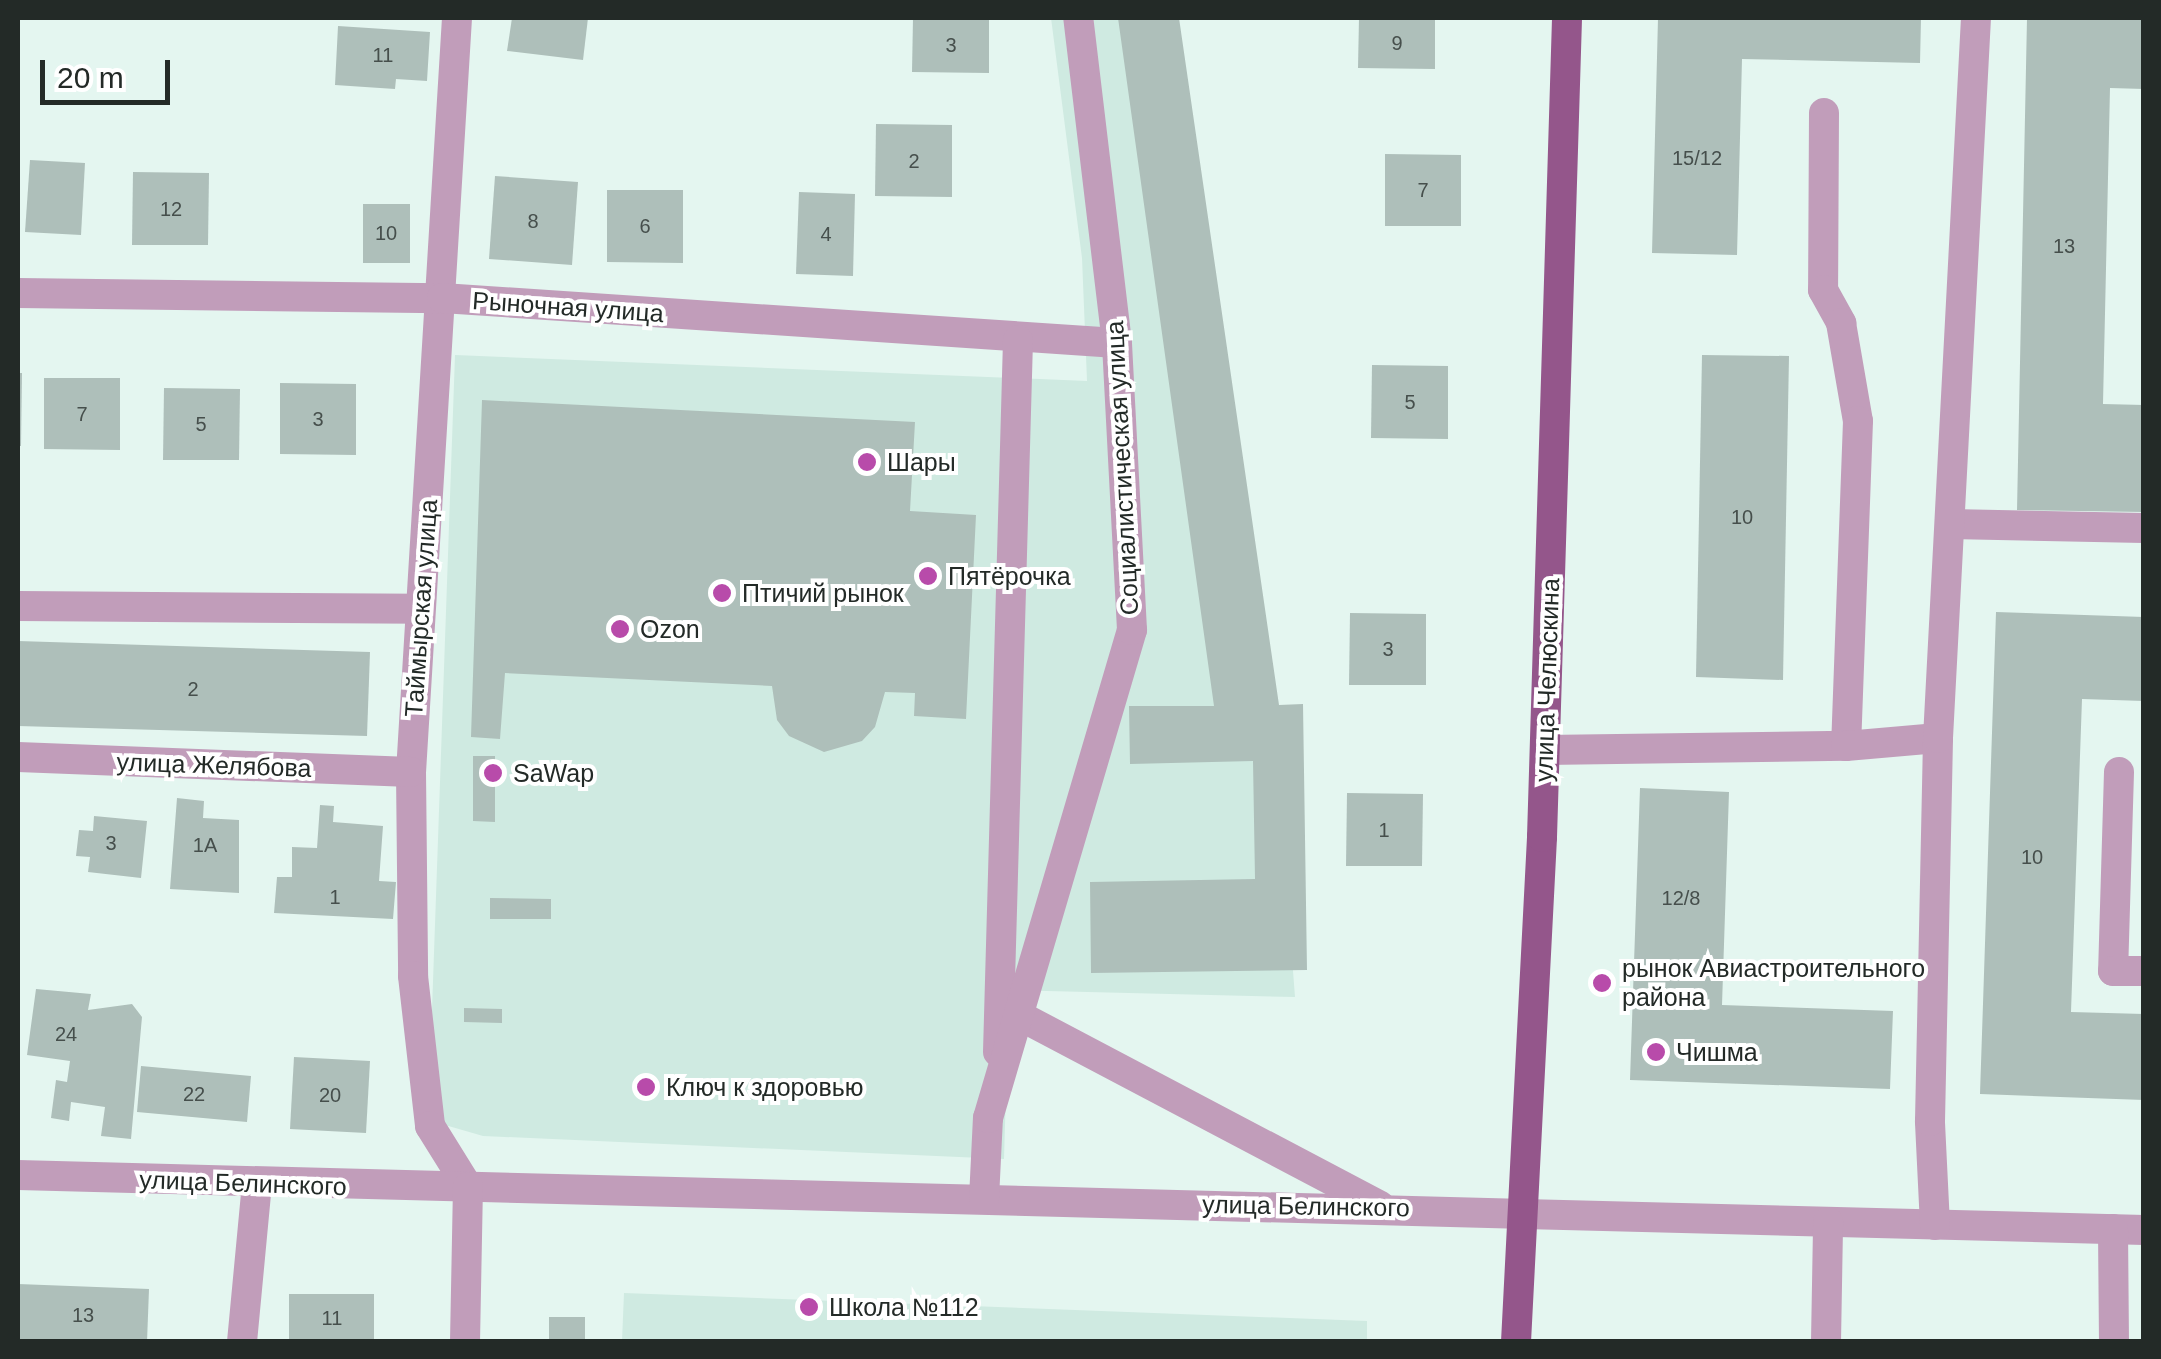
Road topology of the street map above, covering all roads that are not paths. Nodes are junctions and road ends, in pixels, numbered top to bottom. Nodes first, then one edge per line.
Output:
1 (457, 18) edge
2 (1078, 18) edge
3 (1567, 18) edge
4 (1976, 18) edge
5 (1824, 113) dead end
6 (18, 293) edge
7 (442, 298) junction
8 (1018, 340) junction
9 (1117, 343) junction
10 (1950, 524) junction
11 (2144, 528) edge
12 (18, 606) edge
13 (420, 610) junction
14 (1938, 738) junction
15 (1846, 746) junction
16 (1545, 750) junction
17 (18, 758) edge
18 (411, 772) junction
19 (2119, 772) dead end
20 (2144, 972) edge
21 (1020, 1016) junction
22 (997, 1090) junction
23 (18, 1176) edge
24 (257, 1184) junction
25 (468, 1187) junction
26 (984, 1200) junction
27 (1385, 1208) junction
28 (1527, 1212) junction
29 (1828, 1222) junction
30 (1935, 1225) junction
31 (2112, 1229) junction
32 (2144, 1230) edge
33 (242, 1342) edge
34 (465, 1342) edge
35 (1516, 1342) edge
36 (1826, 1342) edge
37 (2114, 1342) edge

1 - 7 street, Таймырская улица
2 - 9 street, Социалистическая улица
3 - 16 main road, улица Челюскина
4 - 10 street
5 - 15 street
6 - 7 street, Рыночная улица
7 - 8 street, Рыночная улица
7 - 13 street, Таймырская улица
8 - 9 street, Рыночная улица
8 - 22 street
9 - 21 street, Социалистическая улица
10 - 11 street
10 - 14 street
12 - 13 street
13 - 18 street, Таймырская улица
14 - 15 street
14 - 30 street
15 - 16 street
16 - 28 main road, улица Челюскина
17 - 18 street, улица Желябова
18 - 25 street, Таймырская улица
19 - 20 street
21 - 22 street, Социалистическая улица
21 - 27 street
22 - 26 street, Социалистическая улица
23 - 24 street, улица Белинского
24 - 25 street, улица Белинского
24 - 33 street
25 - 26 street, улица Белинского
25 - 34 street
26 - 27 street, улица Белинского
27 - 28 street, улица Белинского
28 - 29 street, улица Белинского
28 - 35 main road, улица Челюскина
29 - 30 street, улица Белинского
29 - 36 street
30 - 31 street, улица Белинского
31 - 32 street, улица Белинского
31 - 37 street

